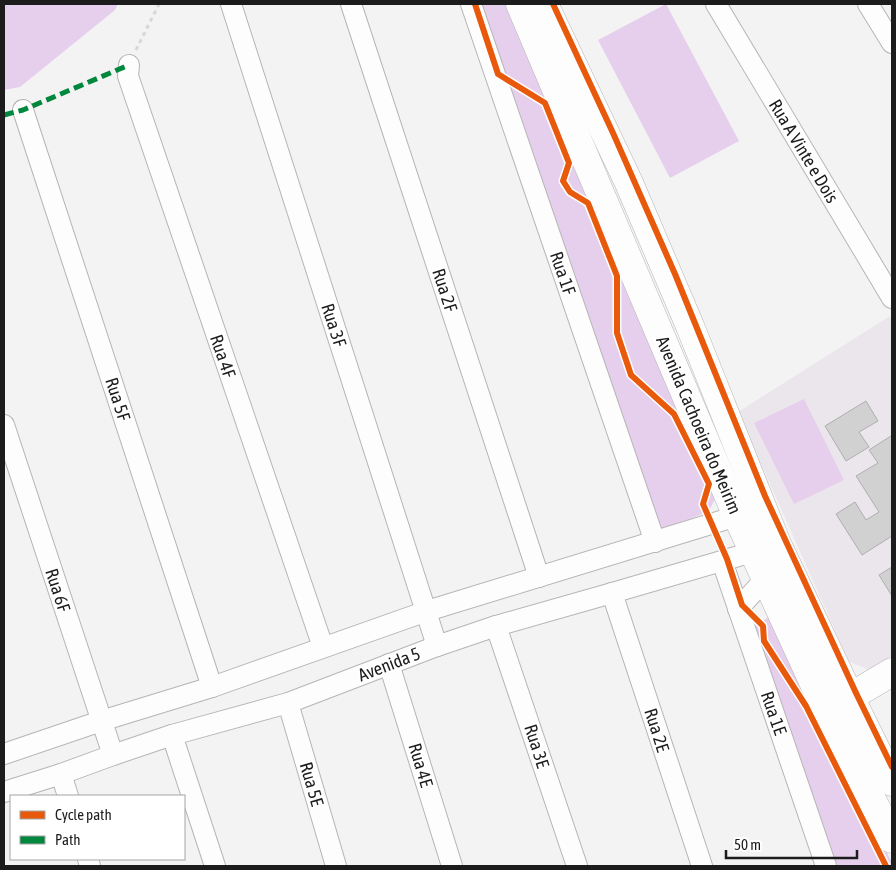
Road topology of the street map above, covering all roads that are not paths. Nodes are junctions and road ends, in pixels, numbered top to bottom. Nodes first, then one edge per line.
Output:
1 (231, 4) edge
2 (351, 4) edge
3 (471, 4) edge
4 (520, 4) edge
5 (544, 4) edge
6 (716, 4) edge
7 (868, 4) edge
8 (892, 43) edge
9 (129, 65) road end
10 (23, 110) dead end
11 (892, 298) edge
12 (4, 425) edge
13 (749, 510) junction
14 (655, 542) junction
15 (766, 548) junction
16 (722, 561) junction
17 (539, 577) junction
18 (766, 578) junction
19 (612, 593) junction
20 (738, 608) junction
21 (427, 612) junction
22 (496, 626) junction
23 (437, 646) junction
24 (323, 648) junction
25 (389, 664) junction
26 (892, 672) edge
27 (212, 687) junction
28 (850, 697) junction
29 (288, 703) junction
30 (827, 712) junction
31 (101, 721) junction
32 (172, 735) junction
33 (4, 754) edge
34 (113, 755) junction
35 (61, 774) junction
36 (891, 778) edge
37 (4, 792) edge
38 (68, 795) edge
39 (892, 839) edge
40 (214, 866) edge
41 (336, 866) edge
42 (452, 866) edge
43 (577, 866) edge
44 (702, 866) edge
45 (826, 866) edge

1 - 21 street, Rua 3F
2 - 17 street, Rua 2F
3 - 14 street, Rua 1F
4 - 13 street, Avenida Cachoeira do Meirim
5 - 13 street, Avenida Cachoeira do Meirim
6 - 11 street, Rua A Vinte e Dois
7 - 8 street
9 - 24 street, Rua 4F
10 - 27 street, Rua 5F
12 - 31 street, Rua 6F
13 - 14 street, Avenida 5
13 - 15 street, Avenida Cachoeira do Meirim
14 - 17 street, Avenida 5
15 - 16 street, Avenida 5
15 - 18 street, Avenida Cachoeira do Meirim
15 - 28 street, Avenida Cachoeira do Meirim
16 - 19 street, Avenida 5
16 - 20 street, Rua 1E
17 - 21 street, Avenida 5
18 - 20 street
18 - 30 street, Avenida Cachoeira do Meirim
19 - 22 street, Avenida 5
19 - 44 street, Rua 2E
20 - 45 street, Rua 1E
21 - 23 street, Rua 3F
21 - 24 street, Avenida 5
22 - 23 street, Avenida 5
22 - 43 street, Rua 3E
23 - 25 street, Avenida 5
24 - 27 street, Avenida 5
25 - 29 street, Avenida 5
25 - 42 street, Rua 4E
26 - 28 street
27 - 31 street, Avenida 5
28 - 30 street
28 - 36 street, Avenida Cachoeira do Meirim
29 - 32 street, Avenida 5
29 - 41 street, Rua 5E
30 - 39 street, Avenida Cachoeira do Meirim
31 - 33 street, Avenida 5
31 - 34 street, Rua 6F
32 - 34 street, Avenida 5
32 - 40 street
34 - 35 street, Avenida 5
35 - 37 street, Avenida 5
35 - 38 street

